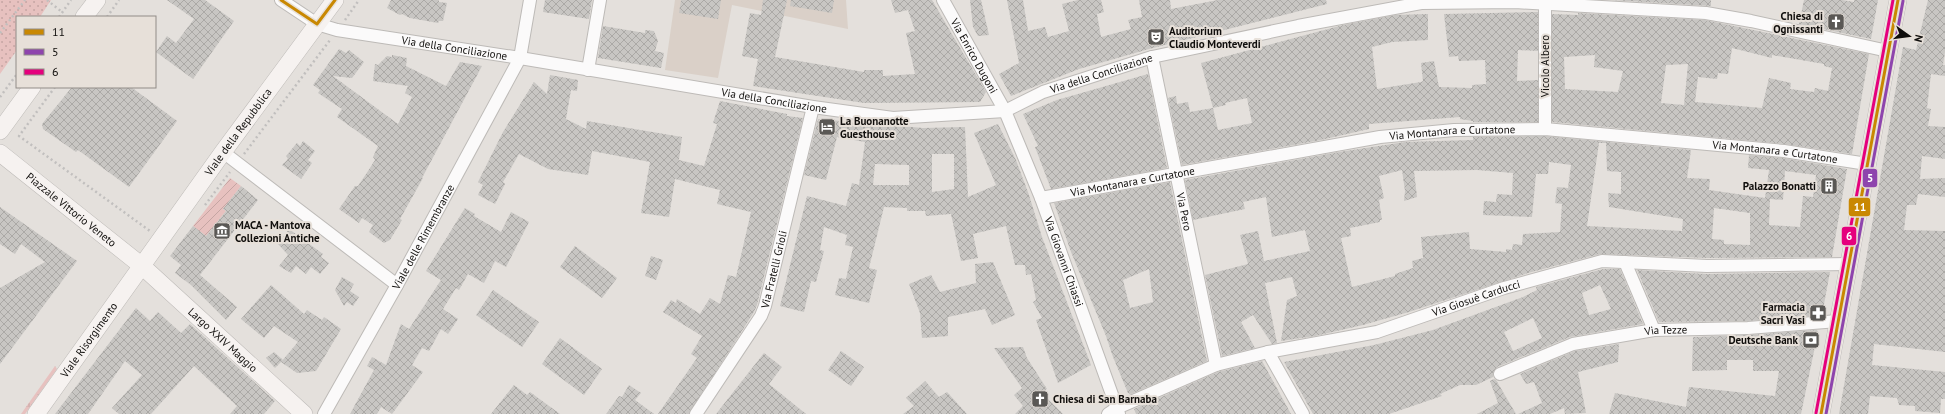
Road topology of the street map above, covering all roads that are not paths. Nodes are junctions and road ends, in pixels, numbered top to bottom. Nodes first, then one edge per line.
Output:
1 (97, 0) edge
2 (281, 0) edge
3 (335, 0) edge
4 (530, 0) edge
5 (600, 0) edge
6 (943, 0) edge
7 (1898, 0) edge
8 (1545, 3) junction
9 (85, 16) edge
10 (317, 24) junction
11 (1888, 51) junction
12 (1152, 57) junction
13 (520, 58) junction
14 (588, 70) junction
15 (31, 88) edge
16 (813, 107) junction
17 (1005, 111) junction
18 (1545, 129) junction
19 (0, 131) edge
20 (223, 152) junction
21 (0, 153) edge
22 (1868, 164) junction
23 (1176, 174) junction
24 (1041, 198) junction
25 (1625, 262) junction
26 (1849, 264) junction
27 (142, 266) junction
28 (397, 285) junction
29 (1838, 321) junction
30 (1654, 330) junction
31 (1268, 352) junction
32 (1216, 365) junction
33 (1500, 374) dead end
34 (1114, 412) edge
35 (36, 414) edge
36 (304, 414) edge
37 (324, 414) edge
38 (696, 414) edge
39 (1303, 414) edge
40 (1821, 414) edge

1 - 9 street
2 - 10 street, Via della Conciliazione
3 - 10 street, Viale della Repubblica
4 - 13 street, Viale delle Rimembranze
5 - 14 street
6 - 17 street, Via Enrico Dugoni
7 - 11 street
8 - 11 street, Via della Conciliazione
8 - 12 street, Via della Conciliazione
8 - 18 street, Vicolo Albero
10 - 13 street, Via della Conciliazione
10 - 20 street, Viale della Repubblica
11 - 22 street
12 - 17 street, Via della Conciliazione
12 - 23 street, Via Pero
13 - 14 street, Via della Conciliazione
13 - 28 street, Viale delle Rimembranze
14 - 16 street, Via della Conciliazione
15 - 19 street
16 - 17 street, Via della Conciliazione
16 - 38 street, Via Fratelli Grioli
17 - 24 street, Via Giovanni Chiassi
18 - 22 street, Via Montanara e Curtatone
18 - 23 street, Via Montanara e Curtatone
20 - 27 street, Viale della Repubblica
20 - 28 street
21 - 27 street, Piazzale Vittorio Veneto
22 - 26 street
23 - 24 street, Via Montanara e Curtatone
23 - 32 street, Via Pero
24 - 34 street, Via Giovanni Chiassi
25 - 26 street, Via Giosuè Carducci
25 - 30 street
25 - 31 street, Via Giosuè Carducci
26 - 29 street
27 - 35 street, Viale Risorgimento
27 - 36 street, Largo XXIV Maggio
28 - 37 street, Viale delle Rimembranze
29 - 30 street, Via Tezze
29 - 40 street
30 - 33 street, Via Tezze
31 - 32 street, Via Giosuè Carducci
31 - 39 street
32 - 34 street, Via Giosuè Carducci

